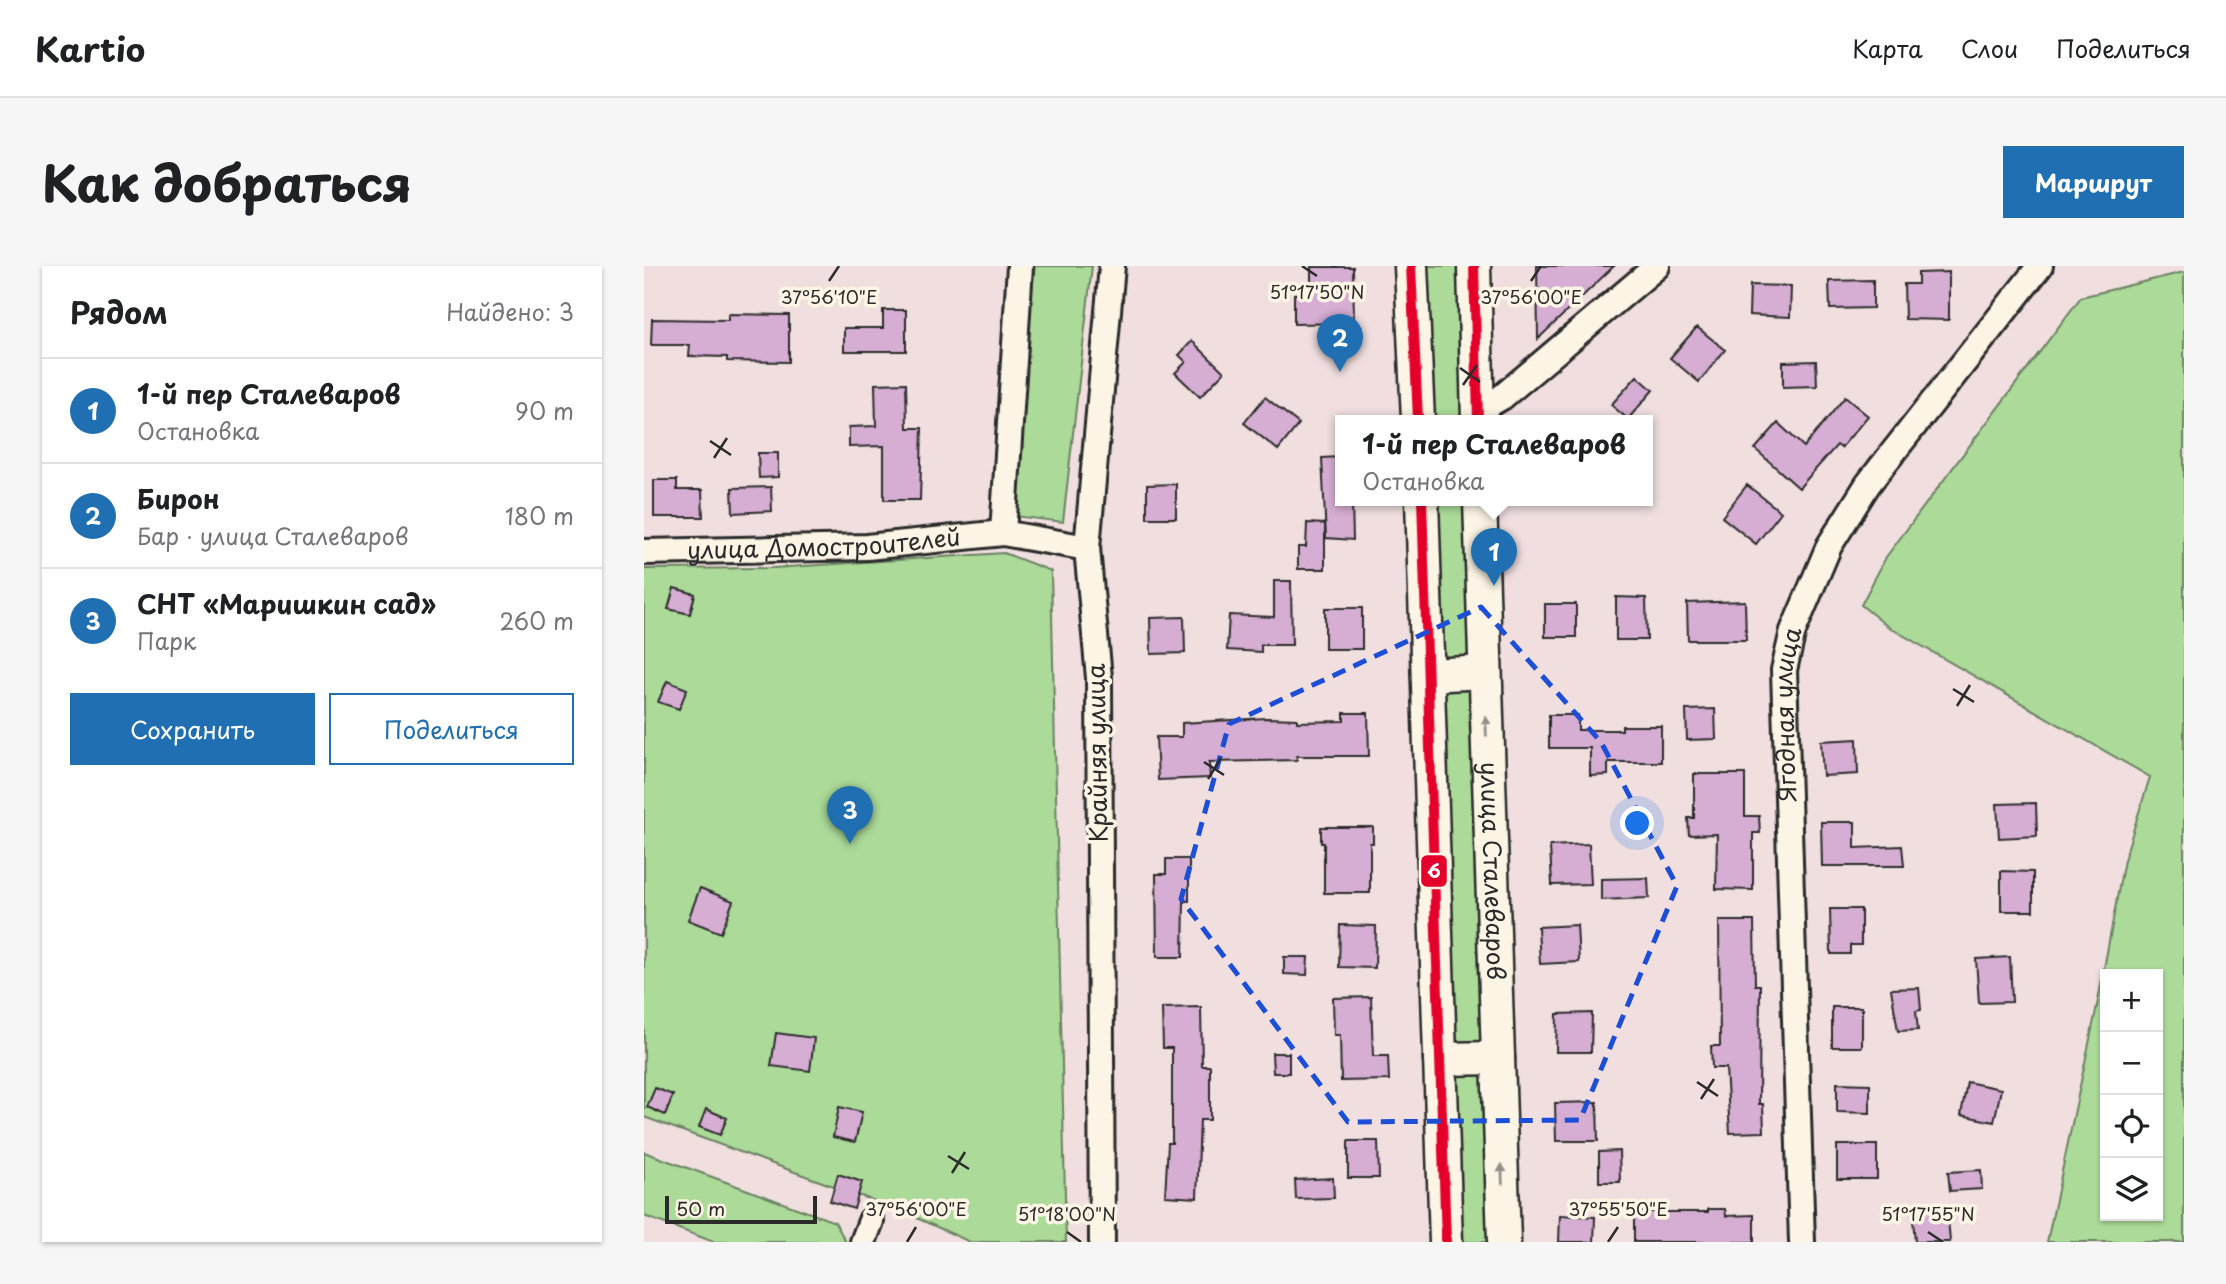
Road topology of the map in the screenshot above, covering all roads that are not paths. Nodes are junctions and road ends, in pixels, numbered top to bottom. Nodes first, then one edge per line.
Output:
1 (1020, 266) edge
2 (1112, 266) edge
3 (1411, 266) edge
4 (1474, 266) edge
5 (1657, 266) edge
6 (2040, 266) edge
7 (1478, 413) edge
8 (1418, 415) edge
9 (1422, 506) edge
10 (1480, 506) edge
11 (1003, 533) junction
12 (1087, 548) junction
13 (644, 552) edge
14 (1485, 672) junction
15 (1428, 675) junction
16 (1498, 1058) junction
17 (1440, 1059) junction
18 (1102, 1242) edge
19 (1446, 1242) edge
20 (1504, 1242) edge
21 (1802, 1242) edge

1 - 11 street
2 - 12 street, Крайняя улица
3 - 8 main road
4 - 7 main road
5 - 7 street
6 - 21 street, Ягодная улица
9 - 15 main road
10 - 14 main road, улица Сталеваров
11 - 12 street, улица Домостроителей
11 - 13 street, улица Домостроителей
12 - 18 street, Крайняя улица
14 - 15 main road
16 -> 14 main road, улица Сталеваров
15 - 17 main road
16 - 17 main road
20 -> 16 main road, улица Сталеваров
17 - 19 main road

